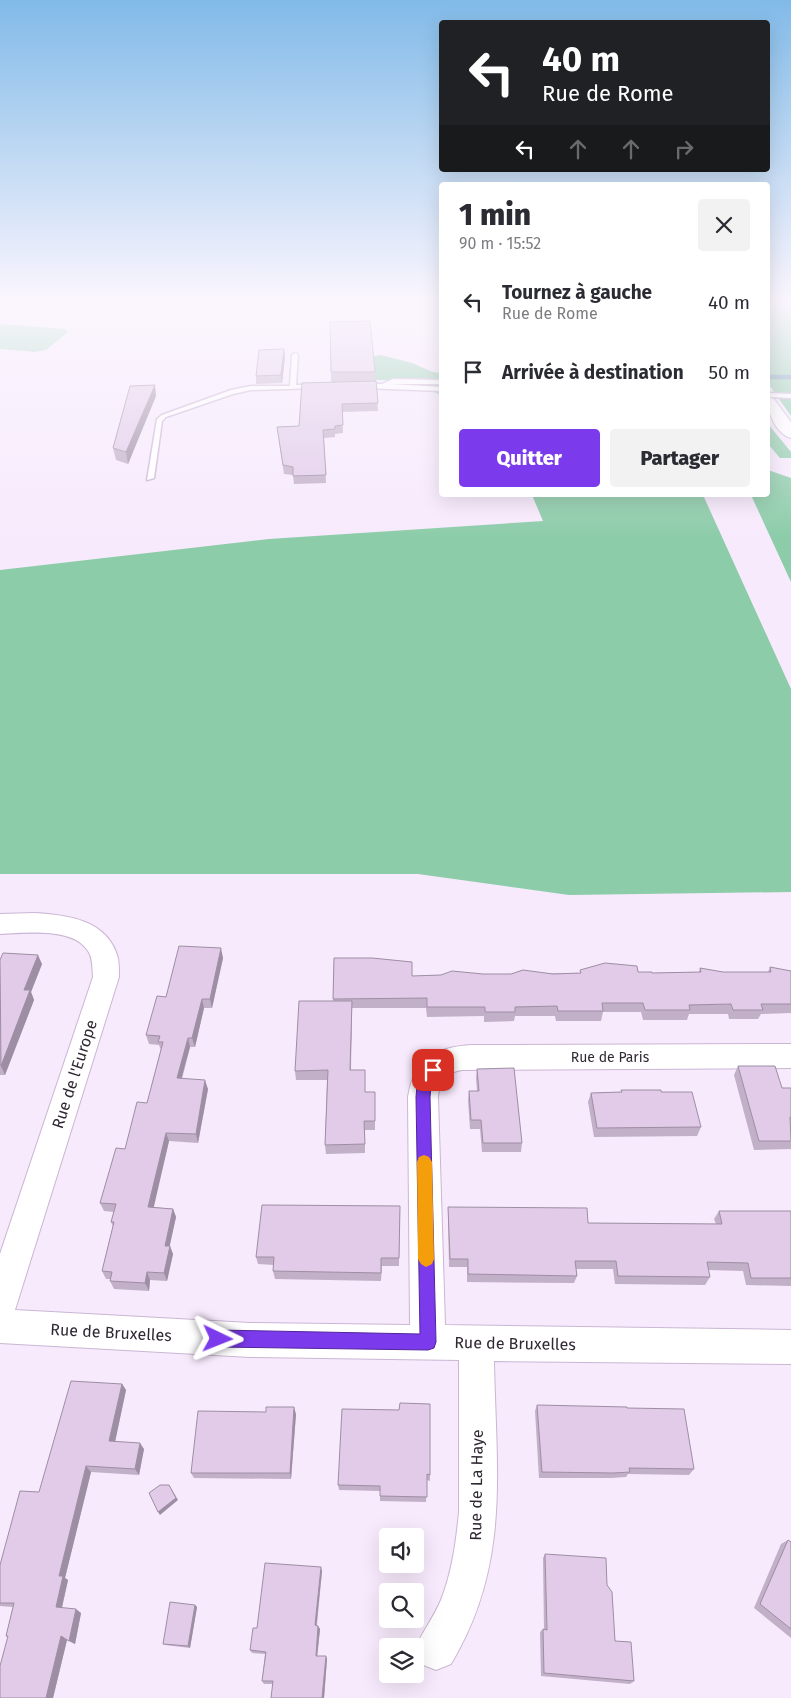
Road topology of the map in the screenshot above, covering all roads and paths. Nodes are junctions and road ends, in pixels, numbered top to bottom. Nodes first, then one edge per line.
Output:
1 (293, 380) edge
2 (439, 382) edge
3 (357, 386) edge
4 (386, 386) junction
5 (329, 387) edge
6 (293, 388) junction
7 (439, 389) edge
8 (770, 395) edge
9 (791, 396) edge
10 (770, 405) edge
11 (791, 433) edge
12 (150, 478) dead end
13 (0, 924) edge
14 (791, 1056) edge
15 (0, 1305) edge
16 (0, 1326) edge
17 (428, 1342) junction
18 (476, 1343) junction
19 (791, 1347) edge
20 (436, 1649) dead end

1 - 6 lane
2 - 4 lane
3 - 4 lane
4 - 7 lane
5 - 6 lane
6 - 12 lane
8 - 9 lane
10 - 11 street
13 - 15 street, Rue de l'Europe
14 - 17 street, Rue de Paris
16 - 17 street, Rue de Bruxelles
17 - 18 street, Rue de Bruxelles
18 - 19 street, Rue de Bruxelles
18 - 20 street, Rue de La Haye

